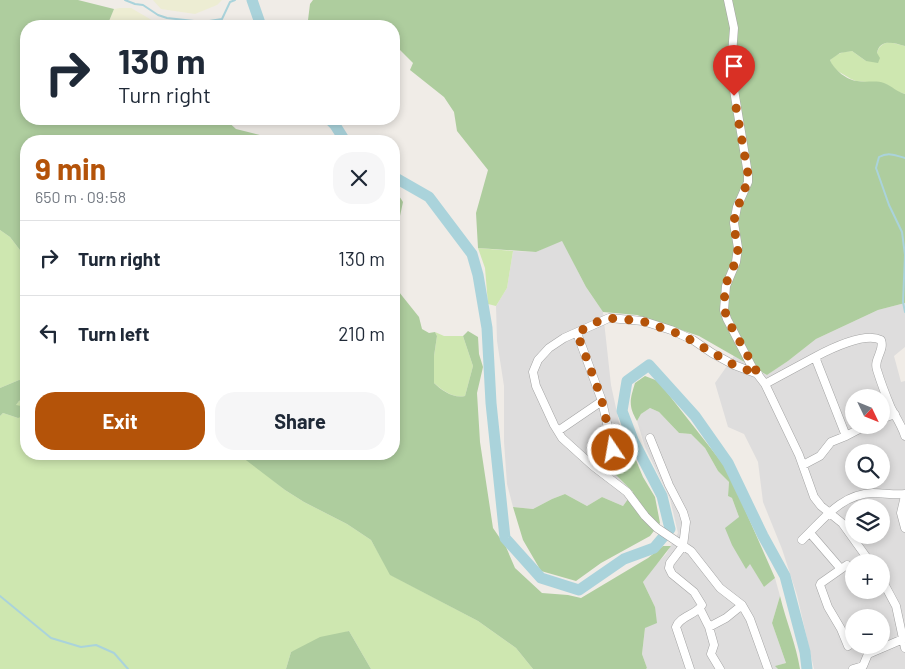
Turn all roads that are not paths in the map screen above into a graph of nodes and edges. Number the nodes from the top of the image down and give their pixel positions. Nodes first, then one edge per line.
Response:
1 (728, 0) edge
2 (577, 333) junction
3 (815, 356) junction
4 (758, 374) junction
5 (765, 384) junction
6 (602, 401) junction
7 (895, 414) junction
8 (890, 416) edge
9 (558, 431) junction
10 (850, 434) edge
11 (846, 436) junction
12 (905, 436) edge
13 (650, 438) dead end
14 (803, 465) junction
15 (593, 466) junction
16 (905, 495) edge
17 (829, 513) junction
18 (905, 528) edge
19 (810, 533) junction
20 (802, 540) dead end
21 (683, 546) junction
22 (864, 554) edge
23 (890, 595) edge
24 (742, 605) junction
25 (700, 609) junction
26 (902, 619) edge
27 (709, 627) junction
28 (845, 639) edge
29 (904, 645) edge
30 (690, 669) edge
31 (720, 669) edge
32 (768, 669) edge
33 (853, 669) edge

1 - 4 street
2 - 4 street
2 - 6 street
2 - 9 street
3 - 5 street
3 - 7 street
3 - 11 street
4 - 5 street
5 - 14 street
6 - 9 street
6 - 15 street
7 - 8 street
7 - 12 street
9 - 15 street
10 - 11 street
11 - 14 street
13 - 21 street
14 - 17 street
15 - 21 street
16 - 17 street
16 - 18 street
17 - 19 street
17 - 22 street
19 - 20 street
19 - 28 street
21 - 24 street
21 - 25 street
23 - 26 street
24 - 27 street
24 - 32 street
25 - 27 street
25 - 30 street
26 - 29 street
27 - 31 street
29 - 33 street

